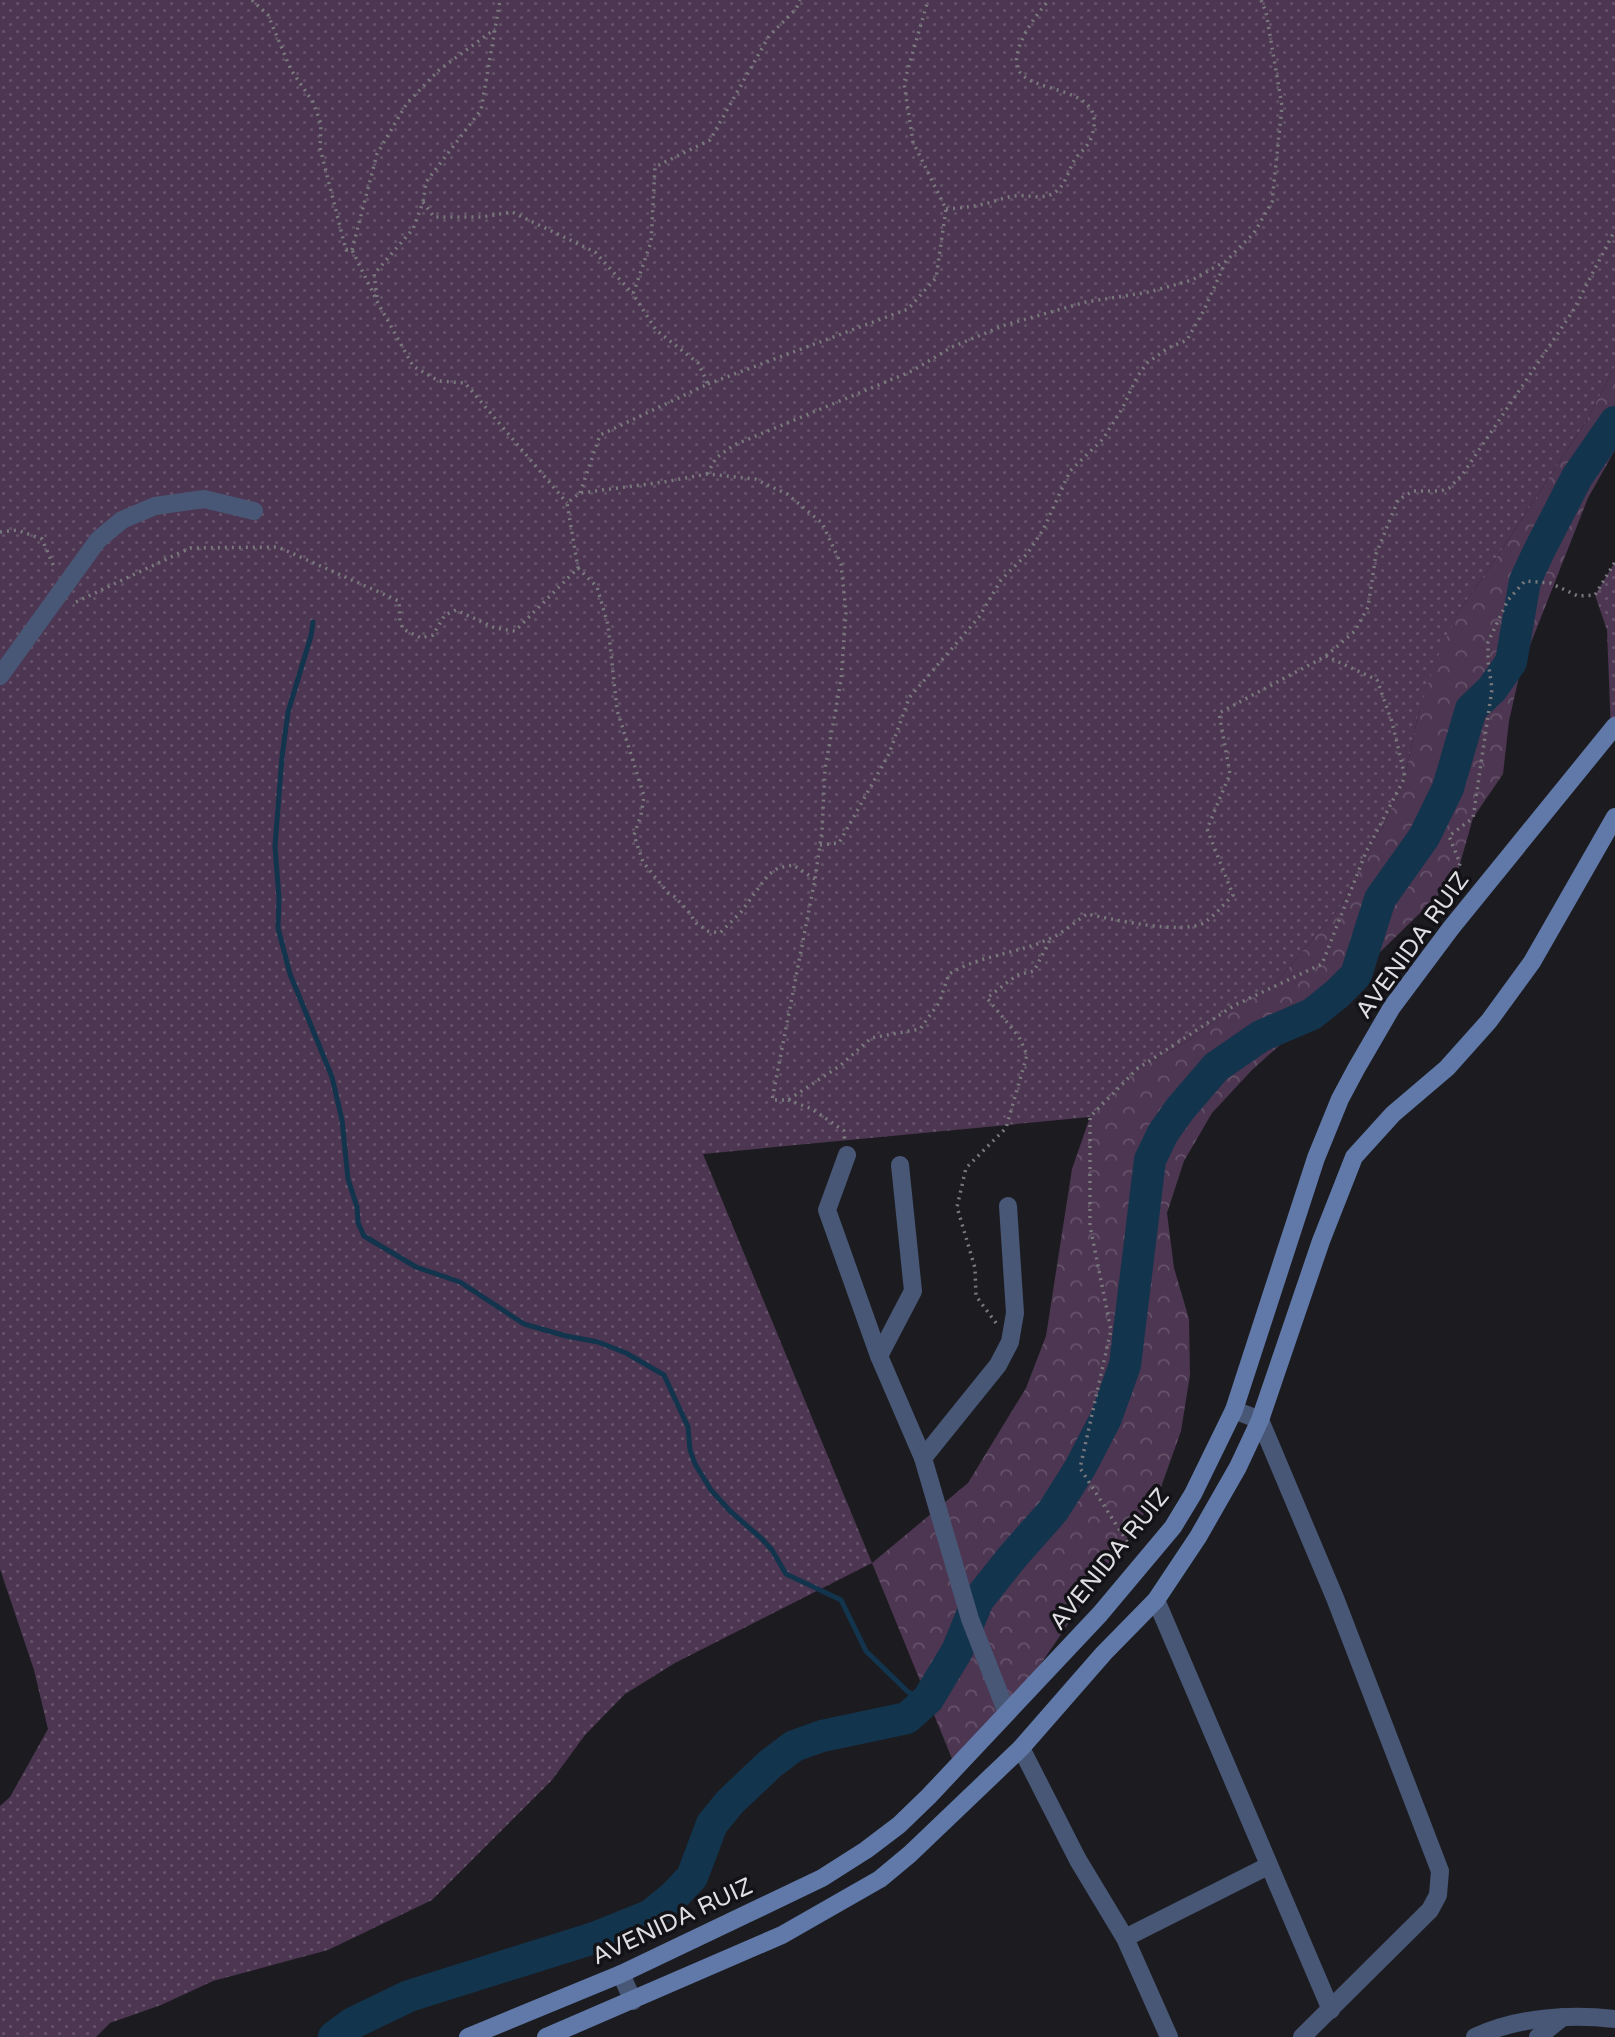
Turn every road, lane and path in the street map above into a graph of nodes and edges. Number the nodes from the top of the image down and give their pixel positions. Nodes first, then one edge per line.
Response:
1 (252, 0) edge
2 (500, 0) edge
3 (800, 0) edge
4 (928, 0) edge
5 (1049, 0) edge
6 (1261, 0) edge
7 (497, 28) junction
8 (423, 202) junction
9 (946, 209) junction
10 (1615, 230) edge
11 (352, 250) junction
12 (1226, 261) junction
13 (633, 294) junction
14 (378, 303) junction
15 (708, 384) junction
16 (707, 474) junction
17 (580, 493) junction
18 (567, 502) junction
19 (254, 511) dead end
20 (0, 531) edge
21 (1615, 562) edge
22 (578, 568) junction
23 (58, 594) junction
24 (1326, 656) junction
25 (0, 677) edge
26 (1615, 726) edge
27 (1615, 817) edge
28 (820, 845) junction
29 (815, 879) junction
30 (1459, 897) dead end
31 (1051, 938) junction
32 (788, 1100) junction
33 (847, 1155) joint
34 (900, 1166) dead end
35 (1008, 1206) dead end
36 (1010, 1342) junction
37 (880, 1356) junction
38 (1234, 1410) junction
39 (1260, 1420) junction
40 (922, 1458) junction
41 (1136, 1554) dead end
42 (1156, 1600) junction
43 (1007, 1713) junction
44 (1021, 1748) junction
45 (1268, 1866) junction
46 (1125, 1938) junction
47 (621, 1974) junction
48 (633, 2001) junction
49 (1331, 2010) junction
50 (1563, 2017) junction
51 (1615, 2019) edge
52 (468, 2037) edge
53 (546, 2037) edge
54 (1169, 2037) edge
55 (1302, 2037) edge
56 (1475, 2037) edge
57 (1538, 2037) edge

1 - 11 path
2 - 7 path
3 - 13 path
4 - 9 path
5 - 9 path
6 - 12 path
7 - 8 path
7 - 11 path
8 - 13 path
8 - 14 path
9 - 15 path
10 - 24 path
11 - 14 path
12 - 16 path
12 - 28 path
13 - 15 path
14 - 18 path
15 - 17 path
16 - 17 path
16 - 28 path
17 - 18 path
18 - 22 path
19 - 23 street
20 - 23 path
21 - 30 path
22 - 23 path
22 - 29 path
23 - 25 street
24 - 31 path
24 - 41 path
26 - 38 street, AVENIDA RUIZ
27 - 39 street
28 - 29 path
29 - 32 path
31 - 32 path
31 - 36 path
32 - 33 path
33 - 37 street
34 - 37 street
35 - 36 street
36 - 40 street
37 - 40 street
38 - 39 street
38 - 43 street, AVENIDA RUIZ
39 - 42 street
39 - 49 street
40 - 43 street
42 - 44 street
42 - 45 street
43 - 47 street, AVENIDA RUIZ
44 - 46 street
44 - 48 street
45 - 46 street
45 - 49 street
46 - 54 street
47 - 48 street
47 - 52 street, AVENIDA RUIZ
48 - 53 street
49 - 55 street
50 - 51 street
50 - 56 street
50 - 57 street

